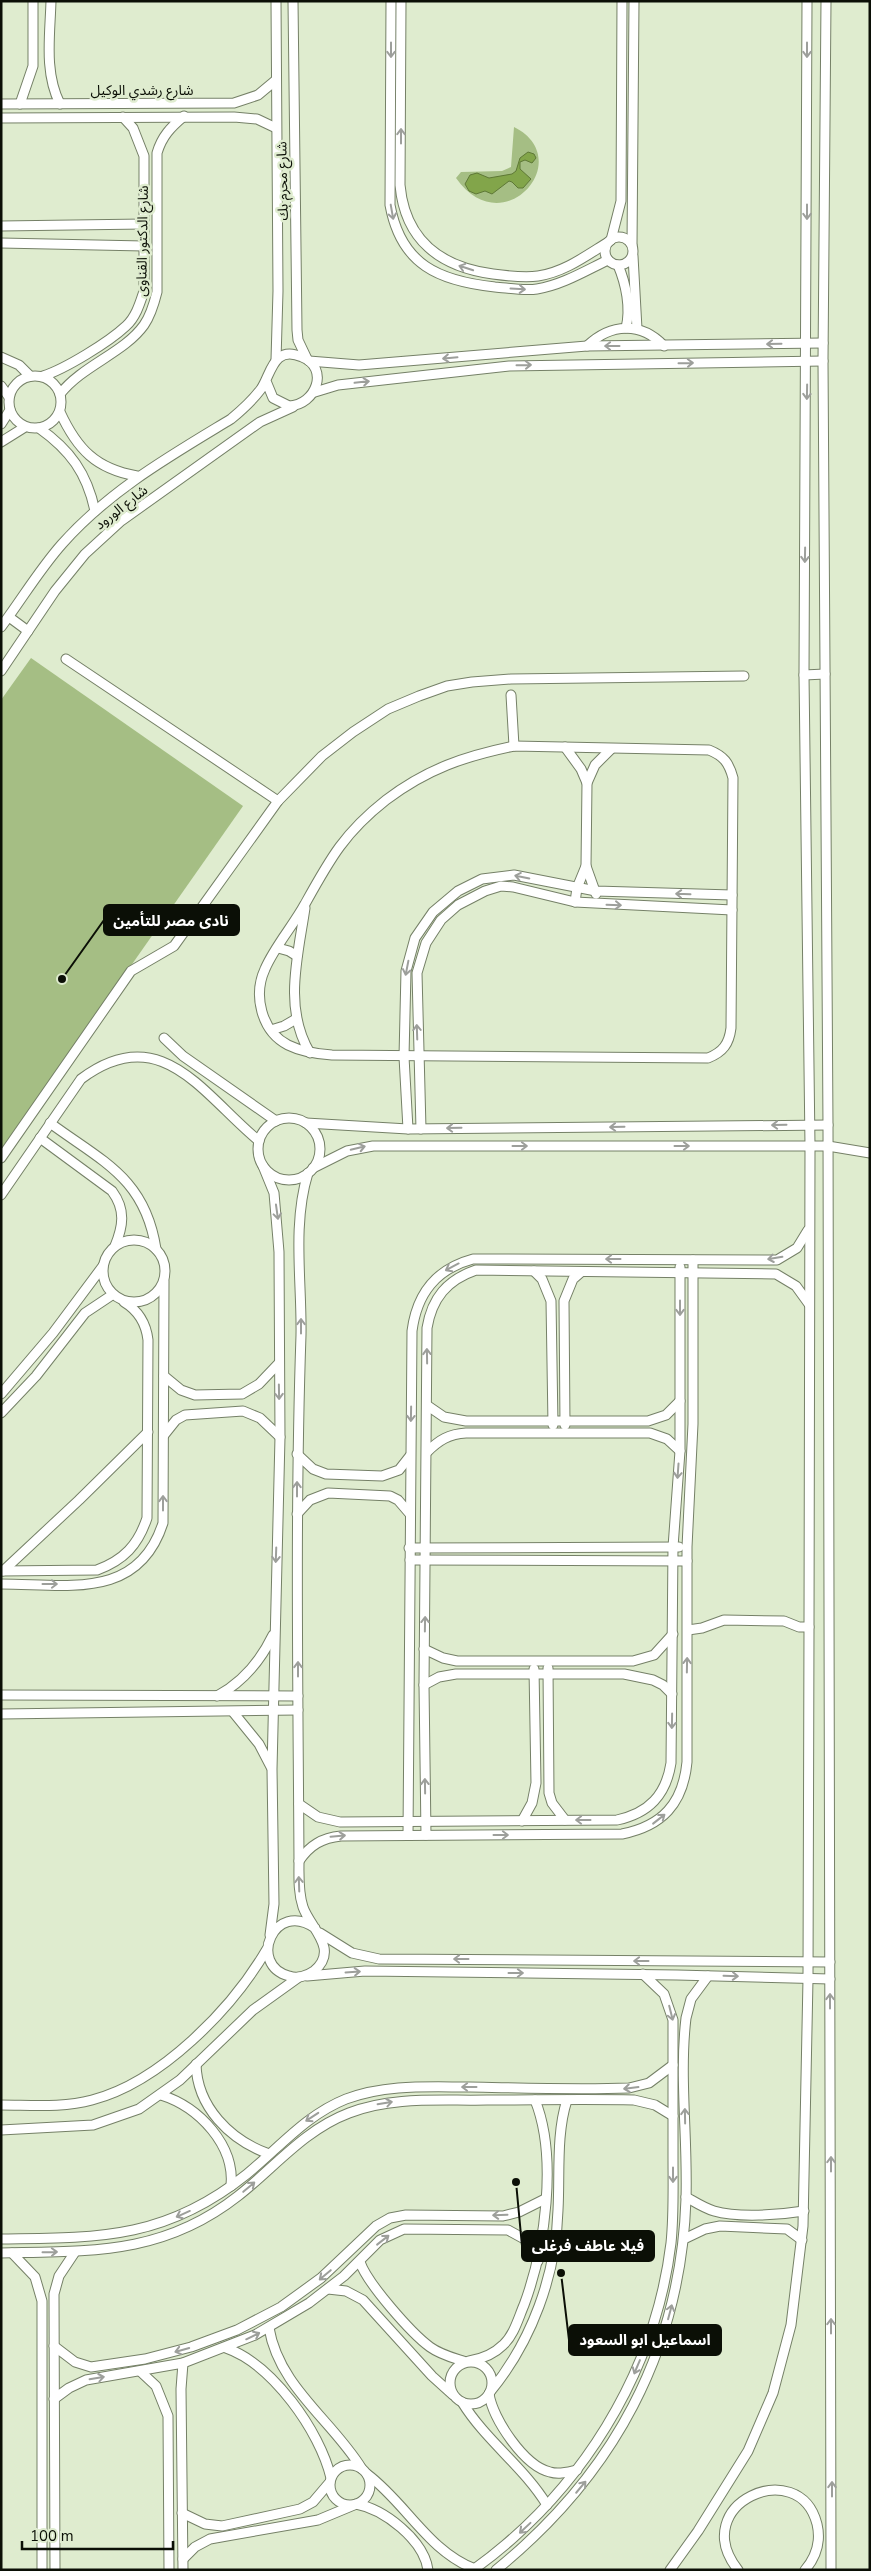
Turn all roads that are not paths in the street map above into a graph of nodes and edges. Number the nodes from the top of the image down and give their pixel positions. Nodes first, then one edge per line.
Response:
1 (33, 1) edge
2 (51, 1) edge
3 (276, 1) edge
4 (294, 1) edge
5 (391, 1) edge
6 (401, 1) edge
7 (622, 1) edge
8 (634, 1) edge
9 (807, 1) edge
10 (826, 1) edge
11 (276, 80) junction
12 (234, 103) junction
13 (1, 104) edge
14 (20, 104) junction
15 (60, 104) junction
16 (184, 116) junction
17 (234, 116) junction
18 (123, 117) junction
19 (1, 118) edge
20 (276, 128) junction
21 (144, 224) junction
22 (1, 226) edge
23 (419, 238) junction
24 (610, 241) junction
25 (1, 243) edge
26 (144, 246) junction
27 (632, 249) junction
28 (406, 250) junction
29 (430, 250) junction
30 (608, 260) junction
31 (145, 261) junction
32 (158, 261) junction
33 (420, 262) junction
34 (618, 265) junction
35 (626, 328) junction
36 (637, 329) junction
37 (807, 343) junction
38 (823, 343) junction
39 (588, 346) junction
40 (664, 346) junction
41 (1, 357) edge
42 (276, 360) junction
43 (308, 360) junction
44 (807, 360) junction
45 (823, 361) junction
46 (30, 376) junction
47 (43, 376) junction
48 (266, 382) junction
49 (1, 386) edge
50 (314, 392) junction
51 (60, 394) junction
52 (9, 397) junction
53 (296, 406) junction
54 (10, 410) junction
55 (60, 412) junction
56 (1, 424) edge
57 (25, 427) junction
58 (39, 428) junction
59 (1, 442) edge
60 (137, 476) junction
61 (95, 511) junction
62 (9, 617) junction
63 (1, 627) edge
64 (28, 631) junction
65 (66, 660) dead end
66 (1, 671) edge
67 (804, 674) junction
68 (825, 674) junction
69 (744, 676) dead end
70 (511, 695) dead end
71 (514, 746) junction
72 (565, 747) junction
73 (611, 749) junction
74 (587, 783) junction
75 (278, 801) junction
76 (586, 866) junction
77 (577, 888) junction
78 (596, 891) junction
79 (732, 895) junction
80 (575, 902) junction
81 (596, 904) junction
82 (305, 905) junction
83 (732, 910) junction
84 (278, 948) junction
85 (297, 956) junction
86 (296, 1019) junction
87 (270, 1030) junction
88 (164, 1038) dead end
89 (310, 1053) junction
90 (418, 1056) junction
91 (404, 1057) junction
92 (276, 1121) junction
93 (50, 1123) junction
94 (306, 1123) junction
95 (809, 1125) junction
96 (828, 1125) junction
97 (408, 1129) junction
98 (421, 1129) junction
99 (40, 1138) junction
100 (259, 1141) junction
101 (810, 1146) junction
102 (828, 1146) junction
103 (870, 1153) edge
104 (1, 1158) edge
105 (263, 1166) junction
106 (311, 1171) junction
107 (1, 1195) edge
108 (810, 1228) junction
109 (115, 1246) junction
110 (156, 1249) junction
111 (680, 1260) junction
112 (693, 1260) junction
113 (103, 1266) junction
114 (534, 1271) junction
115 (581, 1272) junction
116 (680, 1272) junction
117 (693, 1272) junction
118 (164, 1281) junction
119 (112, 1295) junction
120 (124, 1302) junction
121 (809, 1304) junction
122 (279, 1362) junction
123 (164, 1376) junction
124 (1, 1394) edge
125 (680, 1401) junction
126 (428, 1406) junction
127 (1, 1414) edge
128 (553, 1421) junction
129 (565, 1421) junction
130 (148, 1432) junction
131 (554, 1433) junction
132 (565, 1433) junction
133 (164, 1435) junction
134 (280, 1437) junction
135 (680, 1451) junction
136 (427, 1452) junction
137 (297, 1454) junction
138 (410, 1456) junction
139 (297, 1514) junction
140 (410, 1514) junction
141 (673, 1547) junction
142 (687, 1547) junction
143 (410, 1548) junction
144 (426, 1548) junction
145 (410, 1560) junction
146 (426, 1560) junction
147 (673, 1560) junction
148 (687, 1561) junction
149 (2, 1571) edge
150 (1, 1584) edge
151 (809, 1627) junction
152 (688, 1630) junction
153 (274, 1633) junction
154 (673, 1634) junction
155 (424, 1648) junction
156 (534, 1661) junction
157 (548, 1661) junction
158 (534, 1674) junction
159 (548, 1674) junction
160 (424, 1685) junction
161 (1, 1695) edge
162 (273, 1696) junction
163 (298, 1696) junction
164 (214, 1697) junction
165 (672, 1698) junction
166 (687, 1703) junction
167 (298, 1710) junction
168 (273, 1711) junction
169 (233, 1712) junction
170 (1, 1714) edge
171 (272, 1769) junction
172 (299, 1804) junction
173 (638, 1814) junction
174 (565, 1820) junction
175 (522, 1821) junction
176 (408, 1822) junction
177 (426, 1822) junction
178 (645, 1828) junction
179 (408, 1835) junction
180 (426, 1835) junction
181 (299, 1861) junction
182 (318, 1931) junction
183 (270, 1938) junction
184 (267, 1949) junction
185 (808, 1962) junction
186 (830, 1962) junction
187 (643, 1974) junction
188 (302, 1976) junction
189 (708, 1976) junction
190 (808, 1979) junction
191 (830, 1979) junction
192 (196, 2064) junction
193 (673, 2065) junction
194 (161, 2095) junction
195 (535, 2100) junction
196 (568, 2100) junction
197 (1, 2105) edge
198 (673, 2116) junction
199 (1, 2130) edge
200 (269, 2154) junction
201 (230, 2186) junction
202 (686, 2197) junction
203 (545, 2199) junction
204 (804, 2211) junction
205 (1, 2239) edge
206 (684, 2239) junction
207 (802, 2240) junction
208 (12, 2252) junction
209 (75, 2252) junction
210 (1, 2253) edge
211 (538, 2261) junction
212 (360, 2262) junction
213 (328, 2289) junction
214 (269, 2328) junction
215 (54, 2346) junction
216 (226, 2348) junction
217 (184, 2362) junction
218 (467, 2362) junction
219 (141, 2372) junction
220 (490, 2393) junction
221 (453, 2395) junction
222 (54, 2399) junction
223 (462, 2402) junction
224 (577, 2470) junction
225 (364, 2471) junction
226 (331, 2480) junction
227 (717, 2501) junction
228 (354, 2505) junction
229 (547, 2505) junction
230 (732, 2511) junction
231 (182, 2513) junction
232 (832, 2537) junction
233 (819, 2539) junction
234 (183, 2560) junction
235 (474, 2569) edge
236 (42, 2570) edge
237 (55, 2570) edge
238 (169, 2570) edge
239 (183, 2570) edge
240 (428, 2570) edge
241 (496, 2570) edge
242 (670, 2570) edge
243 (738, 2570) edge
244 (805, 2570) edge
245 (831, 2570) edge

1 - 14 street
2 - 15 street
3 - 11 street, شارع محرم بك
4 - 43 street, شارع محرم بك
5 -> 28 street
23 -> 6 street
7 - 24 street
8 - 27 street
9 -> 37 street
10 - 38 street
11 - 12 street, شارع رشدي الوكيل
11 - 20 street, شارع محرم بك
12 - 15 street, شارع رشدي الوكيل
12 - 17 street
13 - 14 street, شارع رشدي الوكيل
14 - 15 street, شارع رشدي الوكيل
16 - 17 street, شارع رشدي الوكيل
16 - 18 street, شارع رشدي الوكيل
16 - 32 street, شارع الدكتور القناوى
17 - 20 street, شارع رشدي الوكيل
18 - 19 street, شارع رشدي الوكيل
18 - 21 street, شارع الدكتور القناوى
20 - 42 street, شارع محرم بك
21 - 22 street
21 - 26 street, شارع الدكتور القناوى
23 - 28 street
23 - 29 street
24 - 27 street
24 -> 29 street
24 - 30 street
25 - 26 street
26 - 31 street, شارع الدكتور القناوى
27 - 34 street
27 - 36 street
28 - 33 street
29 - 33 street
33 -> 30 street
30 - 34 street
31 - 32 street
31 - 47 street, شارع الدكتور القناوى
32 - 51 street, شارع الدكتور القناوى
34 - 35 street
35 - 36 street
35 - 39 street
36 - 40 street
37 - 38 street
37 -> 40 street
37 - 44 street
38 - 45 street
40 -> 39 street
39 -> 43 street
41 - 46 street
42 - 43 street
42 - 48 street
43 - 50 street
44 - 45 street
50 -> 44 street
44 -> 67 street
45 - 68 street
46 - 47 street
46 - 52 street
47 - 51 street
48 - 53 street
48 - 60 street, شارع الورود
49 - 52 street
50 - 53 street
51 - 55 street
52 - 54 street
53 - 64 street, شارع الورود
54 - 56 street
54 - 57 street
55 - 58 street
55 - 60 street
57 - 58 street
57 - 59 street
58 - 61 street
60 - 61 street, شارع الورود
61 - 62 street, شارع الورود
62 - 63 street, شارع الورود
62 - 64 street
64 - 66 street, شارع الورود
65 - 75 street
67 - 68 street
67 - 95 street
68 - 96 street
69 - 75 street
70 - 71 street
71 - 72 street
71 - 82 street
72 - 73 street
72 - 74 street
73 - 74 street
73 - 79 street
74 - 76 street
75 - 104 street
76 - 77 street
76 - 78 street
77 - 78 street
77 - 80 street
77 -> 91 street
79 -> 78 street
78 - 81 street
79 - 83 street
80 - 81 street
90 -> 80 street
81 -> 83 street
82 - 84 street
82 - 85 street
83 - 90 street
84 - 85 street
84 - 87 street
85 - 86 street
86 - 87 street
86 - 89 street
87 - 89 street
88 - 92 street
89 - 91 street
90 - 91 street
90 - 98 street
91 - 97 street
92 - 94 street
92 - 100 street
93 - 99 street
93 - 100 street
93 - 110 street
94 - 97 street
94 - 106 street
95 - 96 street
95 -> 98 street
95 - 101 street
96 - 102 street
97 - 98 street
99 - 107 street
99 - 109 street
100 - 105 street
101 - 102 street
106 -> 101 street
101 - 108 street
102 - 103 street
102 - 186 street
105 - 106 street
105 -> 122 street
137 -> 106 street
108 -> 112 street
108 - 121 street
109 - 110 street
109 - 113 street
110 - 118 street
111 - 112 street
111 - 116 street
111 -> 138 street
112 - 117 street
113 - 119 street
113 - 124 street
114 - 115 street
126 -> 114 street
114 - 128 street
115 - 116 street
115 - 129 street
116 - 117 street
116 -> 125 street
117 - 121 street
117 - 142 street
118 - 120 street
118 - 123 street
119 - 120 street
119 - 127 street
120 - 130 street
121 - 151 street
122 - 123 street
122 -> 134 street
123 - 133 street
125 - 129 street
125 - 135 street
126 - 128 street
126 - 136 street
128 - 129 street
128 - 131 street
129 - 132 street
130 - 149 street
130 - 149 street
131 - 132 street
131 - 136 street
132 - 135 street
133 - 134 street
150 -> 133 street
134 -> 153 street
135 -> 141 street
136 - 144 street
137 - 138 street
139 -> 137 street
138 - 140 street
139 - 140 street
163 -> 139 street
140 - 143 street
141 - 142 street
141 - 144 street
141 - 147 street
142 - 148 street
143 - 144 street
143 - 145 street
144 - 146 street
145 - 146 street
145 - 176 street
146 - 147 street
155 -> 146 street
147 - 148 street
147 - 154 street
148 - 152 street
151 - 152 street
151 - 185 street
166 -> 152 street
153 - 162 street
153 - 164 street
154 - 157 street
154 - 165 street
155 - 156 street
155 - 160 street
156 - 157 street
156 - 158 street
157 - 159 street
158 - 159 street
158 - 160 street
158 - 175 street
159 - 165 street
159 - 174 street
177 -> 160 street
161 - 164 street
162 - 163 street
162 - 164 street
162 - 168 street
163 - 167 street
165 - 166 street
165 -> 173 street
178 -> 166 street
167 - 168 street
167 - 172 street
168 - 169 street
168 - 171 street
169 - 170 street
169 - 171 street
171 - 183 street
172 - 176 street
172 - 181 street
173 -> 174 street
173 - 178 street
174 - 175 street
175 - 177 street
176 - 177 street
176 - 179 street
177 - 180 street
180 -> 178 street
179 - 180 street
181 -> 179 street
182 -> 181 street
182 - 183 street
185 -> 182 street
182 - 188 street
183 - 184 street
184 - 188 street
184 - 197 street
185 - 186 street
185 - 190 street
186 - 191 street
188 -> 187 street
187 - 189 street
187 -> 193 street
188 - 192 street
189 -> 190 street
202 -> 189 street
190 - 191 street
190 - 204 street
232 -> 191 street
192 - 194 street
192 - 200 street
193 - 198 street
193 -> 200 street
194 - 199 street
194 - 201 street
195 - 196 street
195 - 203 street
209 -> 195 street
196 - 198 street
196 - 220 street
198 -> 224 street
200 - 201 street
201 -> 205 street
202 - 204 street
202 - 206 street
203 - 211 street
203 -> 215 street
204 - 207 street
206 - 207 street
241 -> 206 street
207 - 227 street
208 -> 209 street
208 - 210 street
208 - 236 street
209 - 215 street
212 -> 211 street
211 - 218 street
212 - 213 street
212 - 218 street
213 - 214 street
213 - 221 street
216 -> 214 street
214 - 225 street
215 - 222 street
216 - 217 street
216 - 226 street
217 - 219 street
217 - 231 street
218 - 220 street
218 - 221 street
222 -> 219 street
219 - 238 street
220 - 223 street
220 - 224 street
221 - 223 street
222 - 237 street
223 - 229 street
224 - 229 street
225 - 226 street
225 - 228 street
225 - 235 street
226 - 228 street
226 - 231 street
227 - 230 street
227 - 242 street
228 - 234 street
228 - 240 street
229 -> 235 street
230 - 233 street
230 - 243 street
231 - 234 street
232 - 233 street
232 - 245 street
233 - 244 street
234 - 239 street

